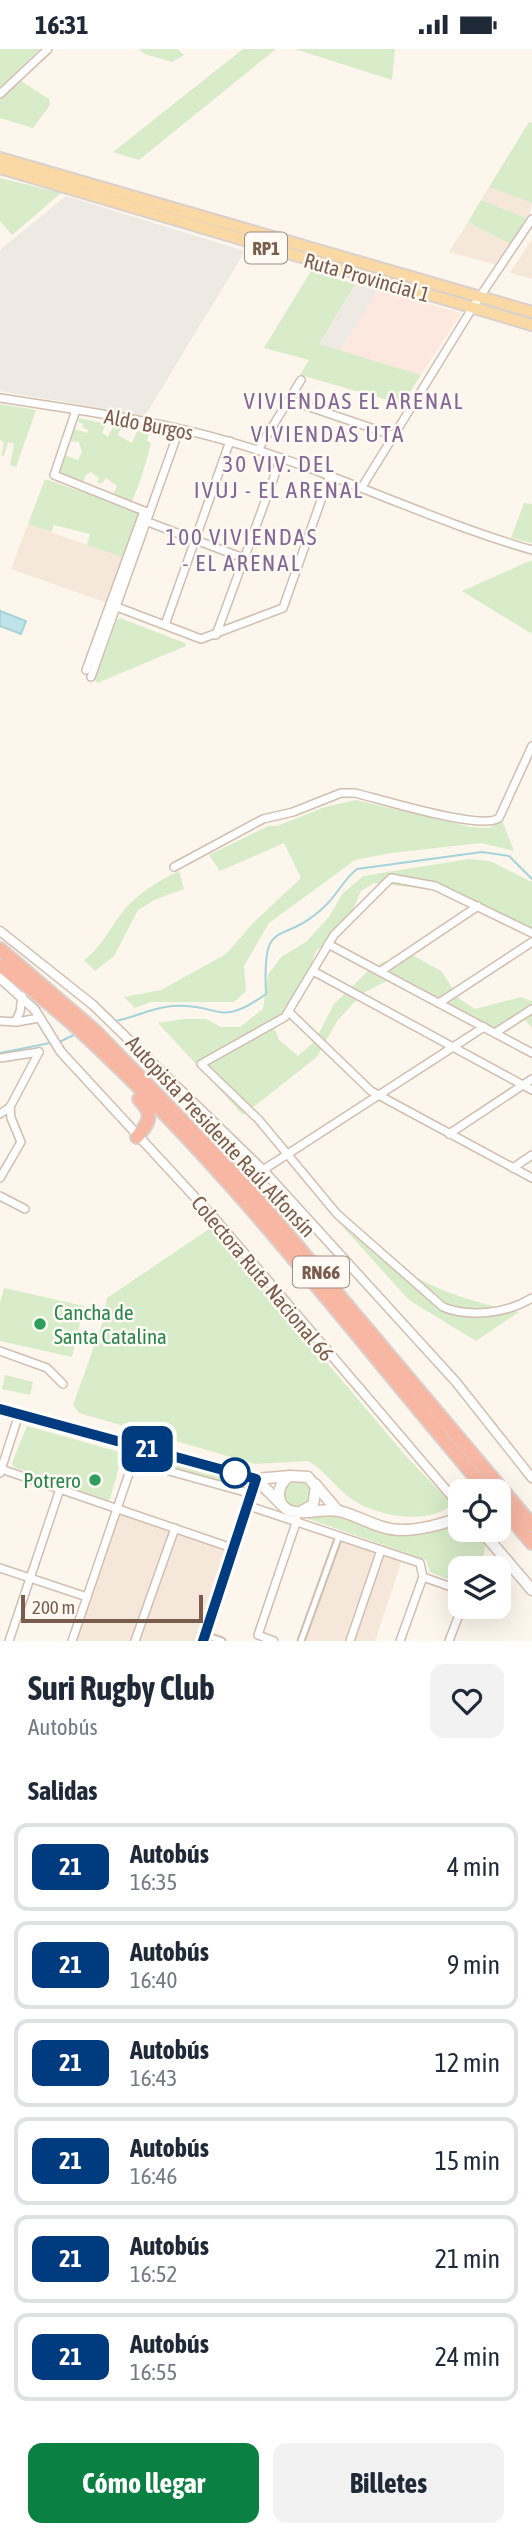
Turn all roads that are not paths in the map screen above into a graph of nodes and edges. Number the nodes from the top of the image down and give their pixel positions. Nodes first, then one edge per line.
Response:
1 (48, 49) edge
2 (0, 94) edge
3 (0, 158) edge
4 (0, 168) edge
5 (532, 219) edge
6 (477, 302) junction
7 (532, 312) edge
8 (532, 325) edge
9 (301, 380) dead end
10 (0, 398) edge
11 (289, 400) junction
12 (76, 409) junction
13 (179, 430) junction
14 (392, 435) junction
15 (230, 441) junction
16 (258, 450) junction
17 (281, 458) junction
18 (330, 475) junction
19 (362, 487) junction
20 (147, 516) junction
21 (196, 539) junction
22 (532, 550) edge
23 (246, 559) junction
24 (117, 607) junction
25 (165, 625) junction
26 (216, 635) junction
27 (532, 746) edge
28 (174, 867) dead end
29 (478, 906) junction
30 (0, 931) edge
31 (532, 933) edge
32 (532, 942) edge
33 (328, 944) junction
34 (0, 949) edge
35 (0, 965) edge
36 (313, 971) junction
37 (381, 971) junction
38 (0, 978) edge
39 (21, 1003) junction
40 (439, 1003) junction
41 (532, 1009) edge
42 (289, 1012) junction
43 (31, 1018) junction
44 (0, 1021) edge
45 (15, 1022) junction
46 (76, 1023) junction
47 (484, 1027) junction
48 (495, 1033) junction
49 (88, 1036) junction
50 (452, 1047) junction
51 (532, 1053) edge
52 (0, 1058) edge
53 (532, 1079) edge
54 (523, 1085) junction
55 (532, 1090) edge
56 (378, 1095) junction
57 (10, 1107) junction
58 (0, 1114) edge
59 (449, 1133) junction
60 (137, 1137) junction
61 (288, 1153) junction
62 (532, 1155) edge
63 (513, 1168) junction
64 (263, 1170) junction
65 (0, 1178) edge
66 (532, 1178) edge
67 (0, 1196) edge
68 (25, 1209) dead end
69 (532, 1298) edge
70 (0, 1351) edge
71 (63, 1384) dead end
72 (0, 1409) edge
73 (19, 1414) junction
74 (138, 1447) junction
75 (133, 1461) junction
76 (1, 1471) edge
77 (290, 1476) junction
78 (532, 1478) edge
79 (256, 1479) junction
80 (477, 1479) edge
81 (313, 1482) junction
82 (60, 1489) junction
83 (448, 1492) edge
84 (252, 1494) junction
85 (282, 1504) junction
86 (249, 1506) junction
87 (118, 1509) junction
88 (337, 1510) junction
89 (299, 1515) junction
90 (511, 1518) edge
91 (448, 1521) edge
92 (532, 1525) edge
93 (175, 1528) junction
94 (339, 1536) junction
95 (491, 1542) edge
96 (532, 1543) edge
97 (234, 1549) junction
98 (381, 1550) junction
99 (0, 1567) edge
100 (423, 1577) junction
101 (31, 1578) junction
102 (448, 1586) edge
103 (532, 1590) edge
104 (87, 1597) junction
105 (457, 1619) edge
106 (204, 1638) edge
107 (256, 1638) edge
108 (9, 1641) edge
109 (72, 1641) edge
110 (135, 1641) edge
111 (222, 1641) edge
112 (274, 1641) edge
113 (301, 1641) edge
114 (350, 1641) edge
115 (400, 1641) edge
116 (449, 1641) edge

1 - 2 street
3 - 6 main road, Ruta Provincial 1 / RP1
4 - 6 main road, Ruta Provincial 1 / RP1
5 - 6 street
6 - 7 main road, Ruta Provincial 1 / RP1
6 - 8 main road, Ruta Provincial 1 / RP1
6 - 14 street
9 - 11 street
10 - 12 street, Aldo Burgos
11 - 14 street
11 - 16 street
12 - 13 street, Aldo Burgos
12 - 20 street
13 - 15 street, Aldo Burgos
13 - 20 street
14 - 19 street
15 - 16 street, Aldo Burgos
15 - 21 street
16 - 17 street, Aldo Burgos
17 - 18 street, Aldo Burgos
17 - 23 street
18 - 19 street, Aldo Burgos
18 - 26 street
19 - 22 street, Aldo Burgos
20 - 21 street
20 - 24 street
20 - 24 street
21 - 23 street
21 - 25 street
23 - 26 street
24 - 25 street
25 - 26 street
27 - 28 street
29 - 31 street
29 - 33 street
29 - 37 street
30 - 64 street
32 - 40 street
33 - 36 street
33 - 37 street
34 - 46 highway, Autopista Presidente Raúl Alfonsín / RN66
35 - 46 highway, Autopista Presidente Raúl Alfonsín / RN66
36 - 42 street
36 - 50 street
37 - 40 street
38 - 39 street, Colectora Ruta Nacional 66
39 - 43 street, Colectora Ruta Nacional 66
39 - 45 street
40 - 47 street
41 - 48 street
42 - 56 street
42 - 61 street
43 - 45 street
43 - 60 street, Colectora Ruta Nacional 66
44 - 45 street
46 - 49 highway, Autopista Presidente Raúl Alfonsín / RN66
47 - 48 street
47 - 50 street
48 - 51 street
49 - 60 highway
49 - 80 highway, Autopista Presidente Raúl Alfonsín / RN66
49 - 92 highway, Autopista Presidente Raúl Alfonsín / RN66
50 - 54 street
50 - 56 street
52 - 57 street
53 - 54 street
54 - 55 street
54 - 59 street
56 - 59 street
56 - 61 street
57 - 58 street
57 - 65 street
59 - 63 street
60 - 83 street, Colectora Ruta Nacional 66
61 - 64 street
61 - 69 street
62 - 63 street
63 - 66 street
64 - 78 street
67 - 68 street
70 - 71 street
72 - 73 main road
73 - 74 main road
73 - 76 street
74 - 75 street
74 - 79 main road
75 - 84 street
75 - 87 street
76 - 82 street
77 - 79 main road
77 - 81 main road
77 - 85 main road
79 - 84 street
79 - 85 main road
81 - 88 main road
81 - 89 main road
82 - 87 street
82 - 101 street
84 - 86 street
85 - 89 main road
86 - 89 street
86 - 97 street
87 - 93 street
87 - 104 street
88 - 89 main road
88 - 91 main road
89 - 94 street
89 - 107 street
90 - 96 highway
93 - 97 street
93 - 110 street
94 - 98 street
94 - 113 street
95 - 103 main road
97 - 106 street
98 - 100 street
98 - 114 street
99 - 101 street
100 - 102 street
100 - 115 street
101 - 104 street
101 - 108 street
104 - 109 street
105 - 116 street
106 - 111 street
107 - 112 street

